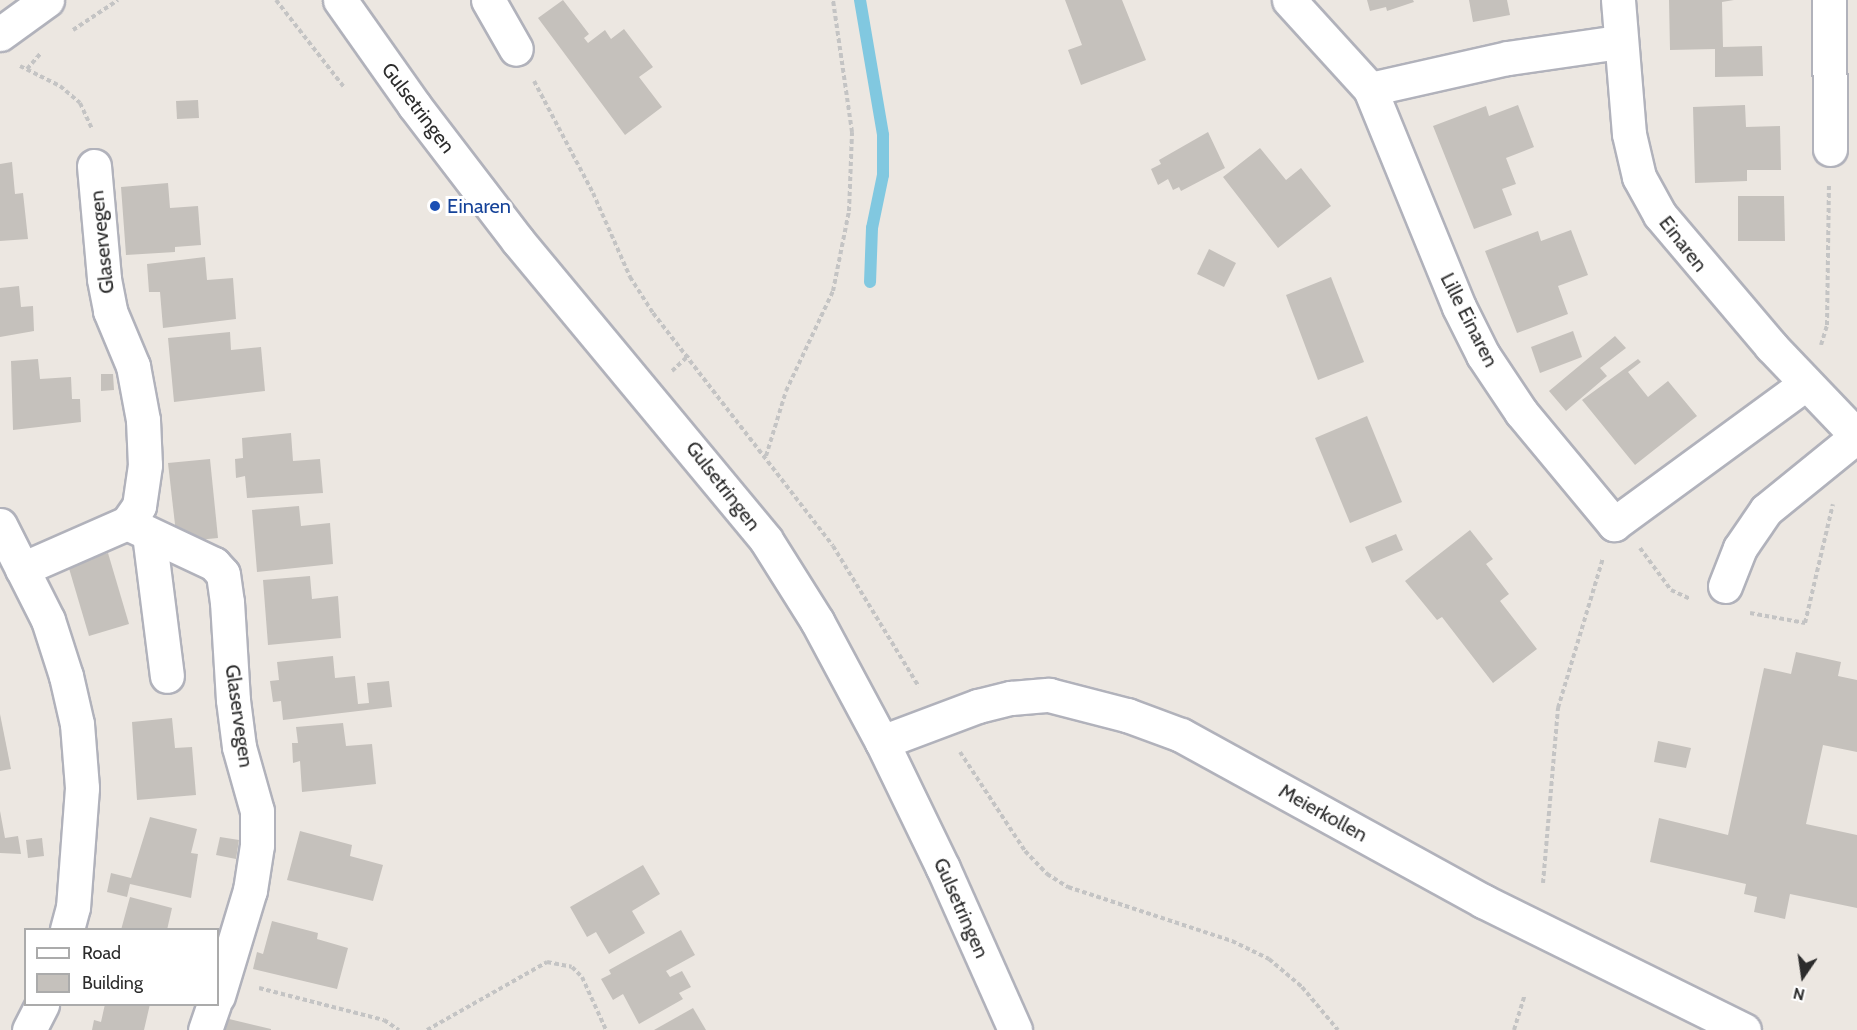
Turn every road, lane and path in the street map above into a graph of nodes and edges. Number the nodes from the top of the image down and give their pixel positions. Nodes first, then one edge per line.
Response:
1 (47, 0) edge
2 (276, 0) edge
3 (339, 0) edge
4 (488, 0) edge
5 (833, 0) edge
6 (1289, 0) edge
7 (1618, 0) edge
8 (1829, 0) edge
9 (1619, 42) junction
10 (4, 48) edge
11 (516, 49) joint
12 (344, 87) dead end
13 (1370, 89) junction
14 (1830, 149) joint
15 (94, 166) joint
16 (689, 355) junction
17 (668, 375) dead end
18 (1801, 380) junction
19 (1857, 436) edge
20 (766, 456) junction
21 (1614, 524) junction
22 (0, 525) edge
23 (138, 528) junction
24 (22, 569) junction
25 (1725, 586) dead end
26 (911, 674) dead end
27 (166, 676) dead end
28 (882, 742) junction
29 (968, 764) dead end
30 (1543, 884) dead end
31 (68, 928) edge
32 (219, 993) edge
33 (1525, 995) dead end
34 (41, 1006) edge
35 (214, 1006) edge
36 (29, 1030) edge
37 (205, 1030) edge
38 (399, 1030) edge
39 (426, 1030) edge
40 (606, 1030) edge
41 (1015, 1030) edge
42 (1338, 1030) edge
43 (1514, 1030) edge
44 (1744, 1030) edge

1 - 10 street
2 - 12 path
3 - 28 street, Gulsetringen
4 - 11 street
5 - 20 path
6 - 13 street, Lille Einaren
7 - 9 street, Einaren
8 - 14 street
9 - 13 street
9 - 18 street, Einaren
10 - 15 path
11 - 16 path
13 - 21 street, Lille Einaren
14 - 18 path
15 - 23 street, Glaservegen
16 - 17 path
16 - 20 path
18 - 19 street, Einaren
18 - 21 street
19 - 25 street
20 - 26 path
21 - 30 path
22 - 24 street
23 - 24 street
23 - 27 street
23 - 32 street, Glaservegen
24 - 31 street
28 - 41 street, Gulsetringen
28 - 44 street, Meierkollen
29 - 42 path
32 - 38 path
33 - 43 path
34 - 36 street
35 - 37 street, Glaservegen
39 - 40 path

